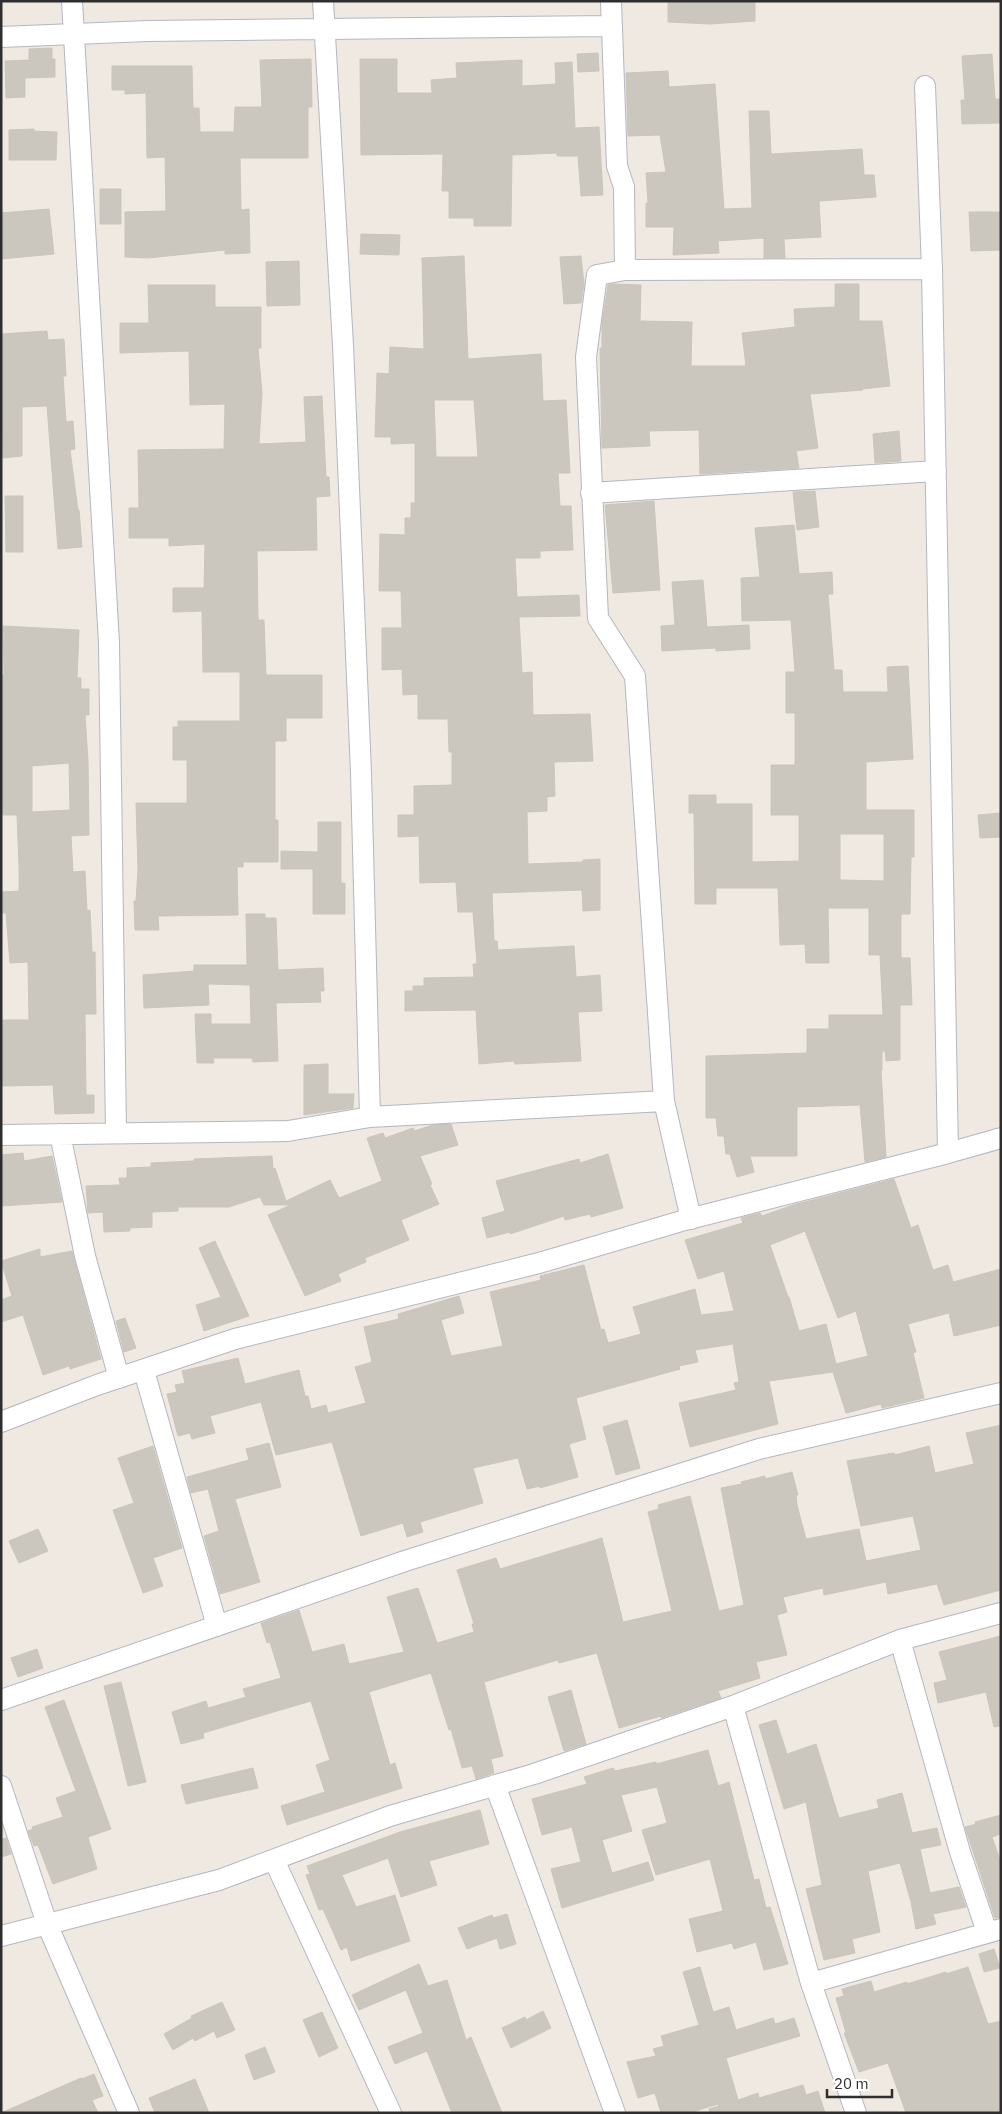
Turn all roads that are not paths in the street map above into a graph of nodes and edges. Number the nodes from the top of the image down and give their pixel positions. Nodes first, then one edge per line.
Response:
1 (72, 1) edge
2 (323, 1) edge
3 (611, 1) edge
4 (612, 26) junction
5 (324, 30) junction
6 (73, 34) junction
7 (1, 37) edge
8 (925, 86) dead end
9 (932, 269) junction
10 (625, 270) junction
11 (936, 471) junction
12 (592, 493) junction
13 (664, 1100) junction
14 (370, 1117) junction
15 (116, 1132) junction
16 (60, 1134) junction
17 (1, 1135) edge
18 (1001, 1138) edge
19 (948, 1153) junction
20 (691, 1219) junction
21 (144, 1370) junction
22 (119, 1378) junction
23 (1001, 1393) edge
24 (1, 1422) edge
25 (1001, 1614) edge
26 (217, 1626) junction
27 (900, 1640) junction
28 (1, 1700) edge
29 (733, 1706) junction
30 (495, 1785) junction
31 (1, 1786) edge
32 (274, 1860) junction
33 (47, 1924) junction
34 (994, 1930) edge
35 (1, 1936) edge
36 (811, 1983) junction
37 (129, 2113) edge
38 (391, 2113) edge
39 (615, 2113) edge
40 (856, 2113) edge

1 - 6 street
2 - 5 street
3 - 4 street
4 - 5 street
4 - 10 street
5 - 6 street
5 - 14 street
6 - 7 street
6 - 15 street
8 - 9 street
9 - 10 street
9 - 11 street
10 - 12 street
11 - 12 street
11 - 19 street
12 - 13 street
13 - 14 street
13 - 20 street
14 - 15 street
15 - 16 street
16 - 17 street
16 - 22 street
18 - 19 street
19 - 20 street
20 - 21 street
21 - 22 street
21 - 26 street
22 - 24 street
23 - 26 street
25 - 27 street
26 - 28 street
27 - 29 street
27 - 34 street
29 - 30 street
29 - 36 street
30 - 32 street
30 - 39 street
31 - 33 street
32 - 33 street
32 - 38 street
33 - 35 street
33 - 37 street
34 - 36 street
36 - 40 street

